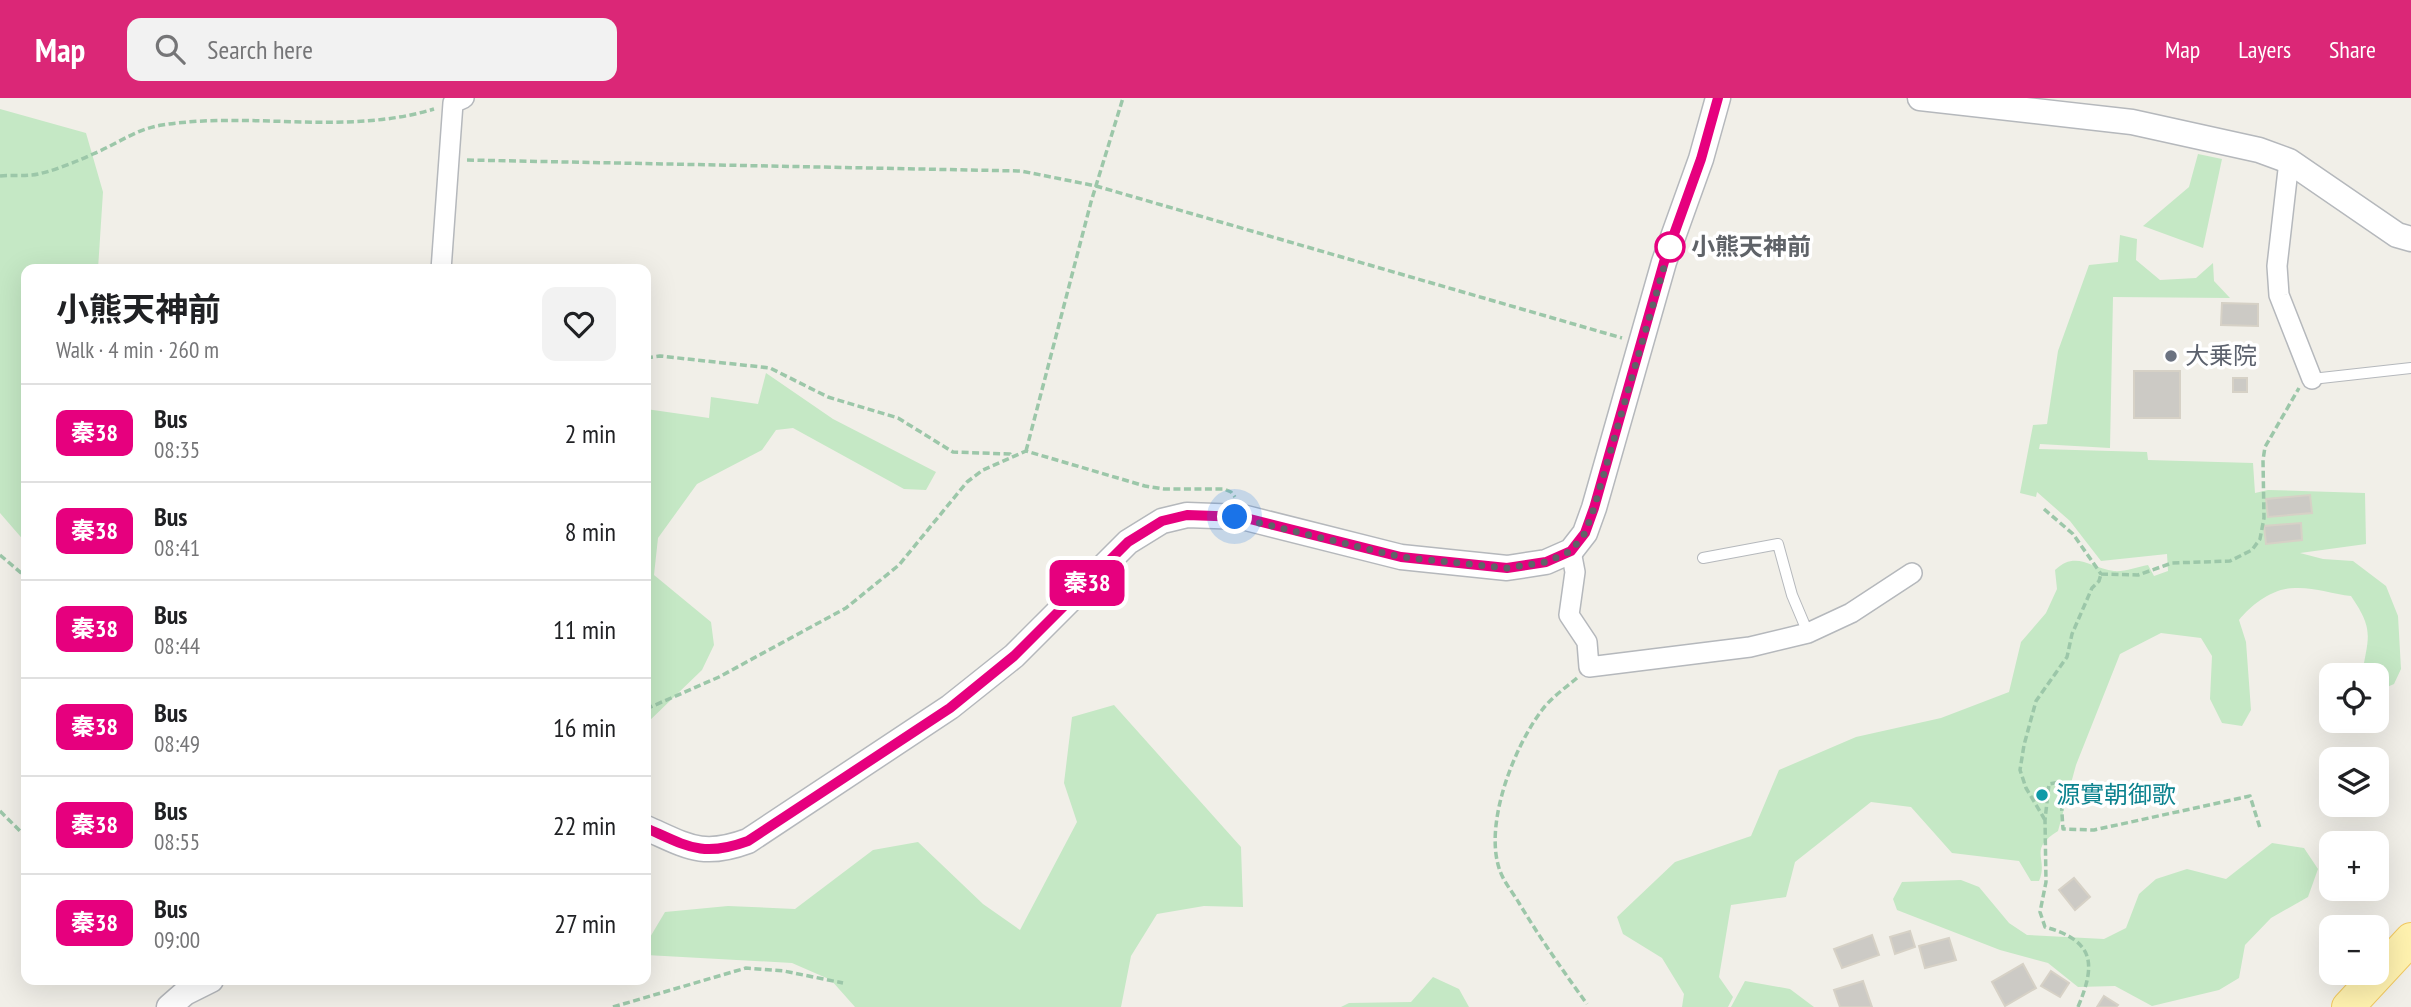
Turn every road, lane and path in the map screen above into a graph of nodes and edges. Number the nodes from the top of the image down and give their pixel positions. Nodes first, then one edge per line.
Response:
1 (1123, 98) edge
2 (1718, 98) edge
3 (1920, 98) edge
4 (459, 101) edge
5 (451, 160) junction
6 (2289, 161) junction
7 (0, 176) edge
8 (1096, 186) junction
9 (2411, 239) edge
10 (442, 264) edge
11 (1642, 344) junction
12 (651, 357) edge
13 (2411, 368) edge
14 (2312, 379) junction
15 (1026, 451) junction
16 (1011, 457) junction
17 (2044, 509) dead end
18 (1235, 517) junction
19 (1571, 551) junction
20 (0, 555) edge
21 (1703, 558) dead end
22 (21, 573) edge
23 (1912, 573) dead end
24 (2101, 574) junction
25 (1808, 633) junction
26 (1589, 667) junction
27 (651, 707) edge
28 (0, 811) edge
29 (2045, 820) junction
30 (2260, 828) dead end
31 (651, 830) edge
32 (21, 832) edge
33 (2411, 939) edge
34 (843, 984) dead end
35 (201, 985) edge
36 (1587, 1004) dead end
37 (169, 1007) edge
38 (613, 1007) edge
39 (2078, 1007) edge
40 (2348, 1007) edge

1 - 8 path
2 - 11 street
3 - 6 street
4 - 5 street
4 - 7 path
5 - 8 path
5 - 10 street
6 - 9 street
6 - 14 street
8 - 11 path
8 - 15 path
11 - 19 street
12 - 16 path
13 - 14 lane
14 - 24 path
15 - 16 path
15 - 18 path
16 - 27 path
17 - 24 path
18 - 19 street
18 - 31 street
19 - 26 street
20 - 22 path
21 - 25 lane
23 - 25 street
24 - 29 path
25 - 26 street
26 - 36 path
28 - 32 path
29 - 30 path
29 - 39 path
33 - 40 main road
34 - 38 path
35 - 37 street

